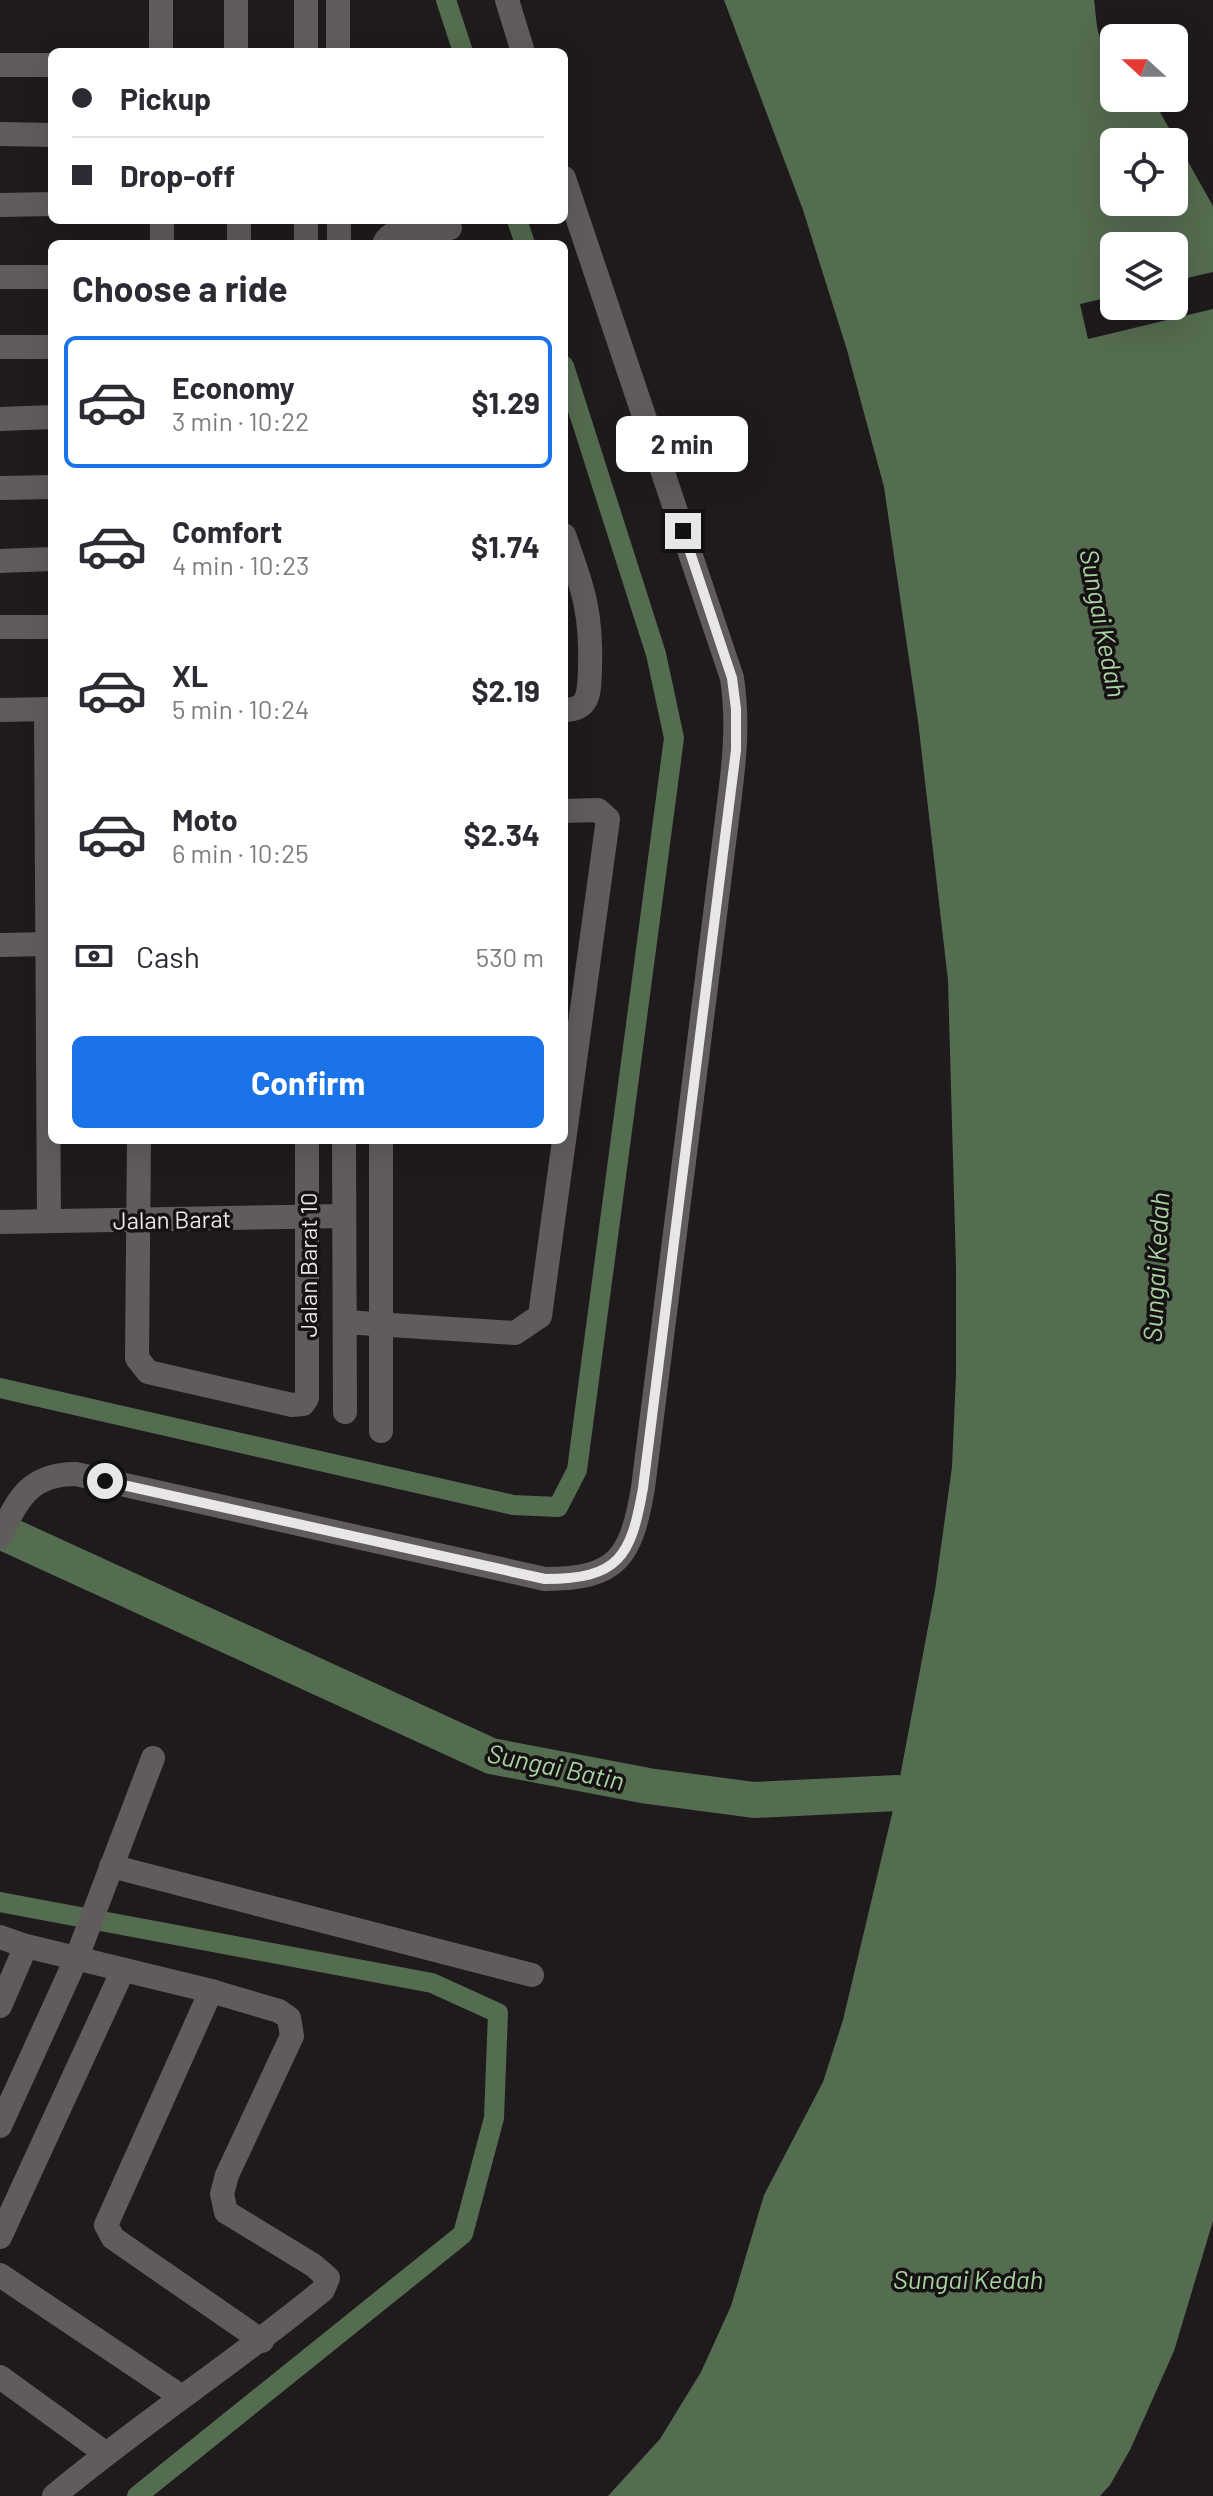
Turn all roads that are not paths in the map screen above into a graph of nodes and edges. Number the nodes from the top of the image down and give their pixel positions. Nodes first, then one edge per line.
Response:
1 (161, 0) edge
2 (236, 0) edge
3 (306, 0) edge
4 (338, 0) edge
5 (507, 0) edge
6 (161, 48) edge
7 (236, 48) edge
8 (306, 48) edge
9 (338, 48) edge
10 (522, 48) edge
11 (0, 65) edge
12 (48, 65) edge
13 (0, 134) edge
14 (48, 135) edge
15 (568, 190) edge
16 (48, 204) edge
17 (0, 205) edge
18 (450, 228) dead end
19 (387, 240) edge
20 (0, 277) edge
21 (48, 277) edge
22 (0, 347) edge
23 (48, 347) edge
24 (48, 417) edge
25 (0, 419) edge
26 (48, 487) edge
27 (0, 488) edge
28 (568, 547) edge
29 (48, 559) edge
30 (0, 561) edge
31 (0, 627) edge
32 (48, 627) edge
33 (48, 709) edge
34 (0, 710) edge
35 (570, 710) edge
36 (568, 811) edge
37 (48, 944) edge
38 (0, 945) edge
39 (568, 1111) edge
40 (49, 1144) edge
41 (139, 1144) edge
42 (307, 1144) edge
43 (344, 1144) edge
44 (381, 1144) edge
45 (564, 1144) edge
46 (344, 1216) junction
47 (307, 1217) junction
48 (138, 1219) junction
49 (49, 1221) junction
50 (0, 1222) edge
51 (345, 1322) junction
52 (381, 1322) junction
53 (345, 1412) dead end
54 (381, 1431) dead end
55 (4, 1528) edge
56 (153, 1758) dead end
57 (111, 1866) junction
58 (0, 1937) edge
59 (26, 1946) junction
60 (79, 1949) junction
61 (123, 1970) junction
62 (532, 1975) dead end
63 (211, 1991) junction
64 (0, 2006) edge
65 (0, 2126) edge
66 (0, 2237) edge
67 (0, 2275) edge
68 (262, 2341) junction
69 (0, 2377) edge
70 (182, 2397) junction
71 (105, 2453) junction
72 (54, 2496) edge

1 - 6 street
2 - 7 street
3 - 8 street
4 - 9 street
5 - 10 street
11 - 12 street
13 - 14 street
15 - 55 street
16 - 17 street
18 - 19 street
20 - 21 street
22 - 23 street
24 - 25 street
26 - 27 street
28 - 35 street
29 - 30 street
31 - 32 street
33 - 34 street
36 - 39 street
37 - 38 street
40 - 49 street
41 - 48 street
42 - 47 street, Jalan Barat 10
43 - 46 street
44 - 52 street
45 - 52 street
46 - 47 street, Jalan Barat
46 - 51 street
47 - 48 street, Jalan Barat
47 - 48 street, Jalan Barat 10
48 - 49 street, Jalan Barat
49 - 50 street, Jalan Barat
51 - 52 street
51 - 53 street
52 - 54 street
56 - 57 street
57 - 60 street
57 - 62 street
58 - 59 street
59 - 60 street
59 - 64 street
60 - 61 street
60 - 65 street
61 - 63 street
61 - 66 street
63 - 68 street
63 - 68 street
67 - 70 street
68 - 70 street
69 - 71 street
70 - 71 street
71 - 72 street

